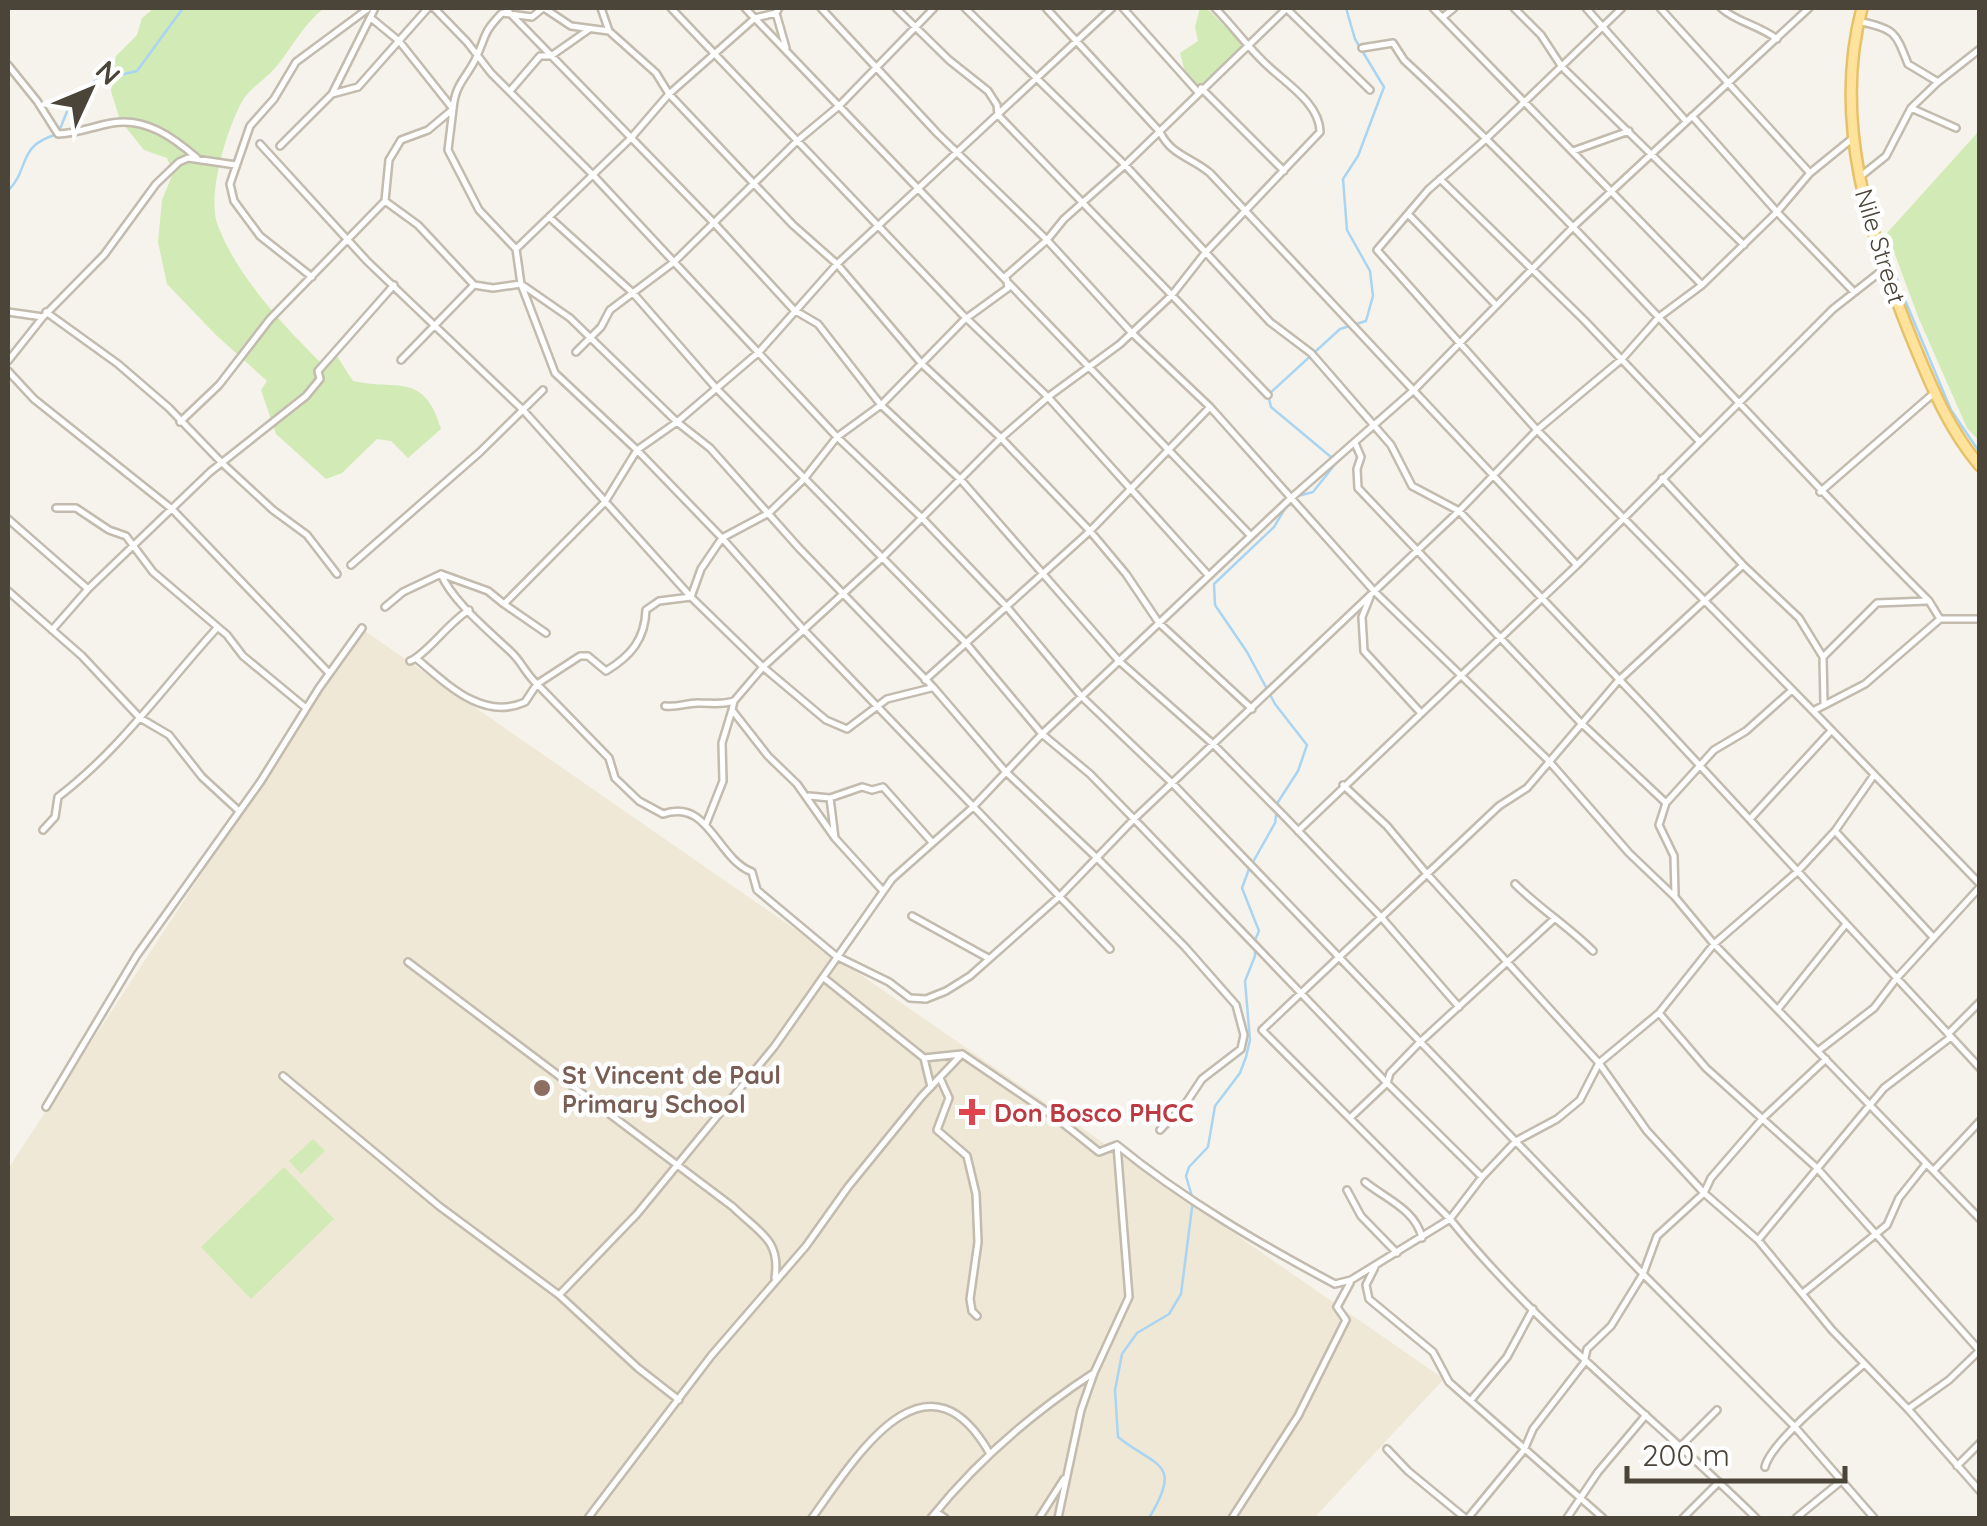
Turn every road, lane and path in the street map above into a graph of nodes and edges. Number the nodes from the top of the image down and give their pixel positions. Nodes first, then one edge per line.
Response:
1 (372, 8) edge
2 (431, 8) edge
3 (544, 8) edge
4 (602, 8) edge
5 (669, 8) edge
6 (745, 8) edge
7 (822, 8) edge
8 (896, 8) edge
9 (934, 8) edge
10 (965, 8) edge
11 (1046, 8) edge
12 (1112, 8) edge
13 (1122, 8) edge
14 (1214, 8) edge
15 (1286, 8) edge
16 (1434, 8) edge
17 (1454, 8) edge
18 (1514, 8) edge
19 (1586, 8) edge
20 (1622, 8) edge
21 (1660, 8) edge
22 (1721, 8) edge
23 (1807, 8) edge
24 (1862, 8) edge
25 (508, 10) edge
26 (777, 10) edge
27 (371, 18) junction
28 (755, 18) junction
29 (1443, 18) junction
30 (1859, 21) junction
31 (1603, 25) junction
32 (916, 28) junction
33 (588, 30) junction
34 (609, 31) junction
35 (1777, 39) junction
36 (399, 41) junction
37 (1078, 42) junction
38 (1248, 44) junction
39 (1362, 48) dead end
40 (1980, 49) edge
41 (787, 52) junction
42 (716, 54) junction
43 (477, 56) junction
44 (551, 56) junction
45 (8, 65) edge
46 (876, 66) junction
47 (1562, 68) junction
48 (734, 75) dead end
49 (1036, 78) junction
50 (1730, 82) junction
51 (1938, 82) junction
52 (1200, 90) junction
53 (1370, 90) dead end
54 (510, 91) junction
55 (332, 94) junction
56 (669, 94) junction
57 (1525, 102) junction
58 (839, 106) junction
59 (1911, 108) junction
60 (452, 109) junction
61 (998, 115) junction
62 (1689, 118) junction
63 (1956, 128) dead end
64 (1630, 130) junction
65 (1160, 132) junction
66 (631, 138) junction
67 (1488, 138) junction
68 (1853, 138) junction
69 (797, 141) junction
70 (260, 144) dead end
71 (280, 146) dead end
72 (1574, 151) junction
73 (957, 152) junction
74 (1650, 153) junction
75 (199, 160) junction
76 (236, 164) junction
77 (1125, 166) junction
78 (1284, 171) junction
79 (1810, 173) junction
80 (592, 174) junction
81 (1859, 177) junction
82 (1440, 179) junction
83 (754, 184) junction
84 (918, 190) junction
85 (1612, 190) junction
86 (384, 201) junction
87 (1084, 204) junction
88 (1776, 212) junction
89 (1244, 213) junction
90 (1409, 216) junction
91 (548, 217) junction
92 (714, 222) junction
93 (1574, 226) junction
94 (879, 228) junction
95 (350, 240) junction
96 (1047, 240) junction
97 (1744, 244) junction
98 (516, 249) junction
99 (1206, 253) junction
100 (674, 262) junction
101 (838, 264) junction
102 (1532, 268) junction
103 (1885, 268) junction
104 (1006, 276) junction
105 (312, 277) junction
106 (521, 284) junction
107 (474, 285) junction
108 (1702, 285) junction
109 (394, 286) junction
110 (1854, 292) junction
111 (633, 293) junction
112 (1172, 295) junction
113 (1495, 304) junction
114 (794, 310) junction
115 (8, 312) edge
116 (44, 314) junction
117 (1658, 317) junction
118 (1131, 332) junction
119 (591, 337) junction
120 (1459, 341) junction
121 (576, 352) dead end
122 (758, 352) junction
123 (1622, 359) junction
124 (401, 360) dead end
125 (8, 361) edge
126 (922, 364) junction
127 (1092, 367) junction
128 (8, 371) edge
129 (716, 388) junction
130 (1415, 389) junction
131 (543, 390) dead end
132 (1934, 393) junction
133 (1268, 395) dead end
134 (1048, 397) junction
135 (881, 405) junction
136 (1738, 405) junction
137 (1210, 407) junction
138 (522, 410) junction
139 (180, 422) junction
140 (677, 422) junction
141 (1374, 427) junction
142 (1538, 430) junction
143 (837, 437) junction
144 (1002, 438) junction
145 (1700, 442) junction
146 (1355, 443) junction
147 (636, 450) junction
148 (1168, 450) junction
149 (221, 462) junction
150 (1980, 466) edge
151 (1495, 476) junction
152 (1662, 478) junction
153 (804, 480) junction
154 (961, 480) junction
155 (1128, 489) junction
156 (1820, 492) junction
157 (1291, 498) junction
158 (605, 502) junction
159 (56, 508) dead end
160 (173, 510) junction
161 (1459, 511) junction
162 (769, 513) junction
163 (1624, 516) junction
164 (921, 517) junction
165 (8, 519) edge
166 (1090, 530) junction
167 (1251, 536) junction
168 (722, 538) junction
169 (134, 544) junction
170 (1417, 550) junction
171 (882, 559) junction
172 (351, 565) dead end
173 (1577, 565) junction
174 (1743, 565) junction
175 (337, 574) dead end
176 (441, 574) junction
177 (1040, 574) junction
178 (1209, 576) junction
179 (88, 589) junction
180 (8, 591) edge
181 (844, 592) junction
182 (1373, 592) junction
183 (691, 597) junction
184 (1540, 598) junction
185 (1928, 601) junction
186 (1705, 602) junction
187 (504, 604) junction
188 (1006, 606) junction
189 (385, 607) dead end
190 (469, 610) junction
191 (1940, 618) junction
192 (1980, 618) edge
193 (1159, 623) junction
194 (217, 628) junction
195 (362, 628) dead end
196 (803, 629) junction
197 (52, 630) junction
198 (546, 632) dead end
199 (1499, 636) junction
200 (965, 642) junction
201 (1822, 657) junction
202 (1120, 661) junction
203 (764, 667) junction
204 (329, 674) junction
205 (1458, 676) junction
206 (925, 680) junction
207 (1618, 681) junction
208 (537, 684) junction
209 (932, 687) junction
210 (1792, 690) junction
211 (1082, 697) junction
212 (734, 701) junction
213 (1824, 704) junction
214 (666, 706) dead end
215 (306, 708) junction
216 (1252, 709) junction
217 (732, 710) junction
218 (1814, 711) junction
219 (1421, 713) junction
220 (140, 718) junction
221 (1580, 722) junction
222 (1830, 732) dead end
223 (1042, 734) junction
224 (1213, 744) junction
225 (1548, 760) junction
226 (1698, 766) junction
227 (1004, 771) junction
228 (1874, 776) junction
229 (1172, 783) junction
230 (1342, 785) junction
231 (806, 796) junction
232 (830, 798) junction
233 (1666, 804) junction
234 (972, 808) junction
235 (240, 811) junction
236 (1134, 818) junction
237 (1750, 819) junction
238 (706, 824) junction
239 (43, 830) dead end
240 (1298, 831) junction
241 (1835, 831) junction
242 (835, 838) junction
243 (931, 841) junction
244 (1098, 859) junction
245 (1798, 872) junction
246 (1427, 874) junction
247 (1515, 884) dead end
248 (1980, 886) edge
249 (883, 891) junction
250 (1060, 896) junction
251 (1675, 897) junction
252 (912, 916) dead end
253 (1381, 917) junction
254 (1554, 919) junction
255 (1846, 924) junction
256 (1933, 938) junction
257 (1714, 944) junction
258 (1110, 950) dead end
259 (1593, 950) dead end
260 (836, 956) junction
261 (988, 958) junction
262 (1338, 958) junction
263 (408, 962) dead end
264 (1506, 962) junction
265 (824, 978) junction
266 (1896, 979) junction
267 (1302, 992) junction
268 (1980, 1002) edge
269 (1460, 1007) junction
270 (1778, 1009) junction
271 (1659, 1014) junction
272 (1950, 1036) junction
273 (1419, 1042) junction
274 (1818, 1051) junction
275 (962, 1054) junction
276 (924, 1058) junction
277 (1826, 1059) junction
278 (1599, 1062) junction
279 (1980, 1068) edge
280 (283, 1076) dead end
281 (940, 1078) junction
282 (1387, 1083) junction
283 (930, 1087) junction
284 (1872, 1104) junction
285 (46, 1107) dead end
286 (1350, 1118) junction
287 (1763, 1118) junction
288 (1980, 1121) edge
289 (1160, 1130) dead end
290 (1516, 1141) junction
291 (1117, 1145) junction
292 (677, 1164) junction
293 (1926, 1164) junction
294 (1816, 1167) junction
295 (1933, 1170) junction
296 (1482, 1176) junction
297 (1365, 1182) dead end
298 (1347, 1190) dead end
299 (1704, 1193) junction
300 (1450, 1219) junction
301 (1980, 1220) edge
302 (1876, 1234) junction
303 (1422, 1238) junction
304 (1758, 1240) junction
305 (1396, 1253) junction
306 (1376, 1265) junction
307 (1643, 1274) junction
308 (774, 1280) junction
309 (1352, 1280) junction
310 (1803, 1293) junction
311 (559, 1295) junction
312 (1533, 1309) junction
313 (977, 1316) dead end
314 (1978, 1347) edge
315 (1584, 1363) junction
316 (1864, 1364) junction
317 (1094, 1373) junction
318 (680, 1400) junction
319 (1471, 1400) junction
320 (1908, 1409) junction
321 (1717, 1410) dead end
322 (1646, 1416) junction
323 (1796, 1427) junction
324 (1980, 1443) edge
325 (1682, 1445) junction
326 (1387, 1450) dead end
327 (1524, 1450) junction
328 (990, 1454) junction
329 (1958, 1466) junction
330 (1765, 1468) dead end
331 (1065, 1476) junction
332 (1719, 1482) junction
333 (1841, 1482) junction
334 (1980, 1491) edge
335 (1582, 1500) junction
336 (936, 1512) junction
337 (588, 1518) edge
338 (812, 1518) edge
339 (931, 1518) edge
340 (945, 1518) edge
341 (1039, 1518) edge
342 (1058, 1518) edge
343 (1232, 1518) edge
344 (1467, 1518) edge
345 (1568, 1518) edge
346 (1603, 1518) edge
347 (1683, 1518) edge
348 (1756, 1518) edge
349 (1796, 1518) edge
350 (1874, 1518) edge

1 - 27 street
1 - 76 street
2 - 36 street
2 - 43 street
3 - 25 street
3 - 33 street
4 - 34 street
5 - 42 street
6 - 28 street
7 - 46 street
8 - 32 street
9 - 32 street
10 - 49 street
11 - 37 street
12 - 37 street
13 - 52 street
14 - 38 street
15 - 38 street
15 - 53 street
16 - 29 street
17 - 29 street
18 - 47 street
19 - 31 street
20 - 31 street
21 - 50 street
22 - 35 street
23 - 35 street
24 - 30 main road, Nile Street
25 - 43 street
25 - 44 street
26 - 28 street
26 - 41 street
27 - 36 street
27 - 55 street
28 - 41 street
28 - 42 street
29 - 57 street
30 - 51 street
30 - 68 main road, Nile Street
31 - 47 street
31 - 62 street
32 - 46 street
32 - 61 street
33 - 34 street
33 - 44 street
34 - 56 street
35 - 50 street
36 - 55 street
36 - 60 street
37 - 49 street
37 - 65 street
38 - 52 street
38 - 78 street
39 - 67 street
40 - 51 street
41 - 58 street
42 - 48 street
42 - 56 street
42 - 69 street
43 - 54 street
43 - 60 street
44 - 54 street
44 - 66 street
45 - 75 street
46 - 58 street
46 - 73 street
47 - 57 street
47 - 64 street
49 - 61 street
49 - 77 street
50 - 62 street
50 - 79 street
51 - 59 street
52 - 65 street
52 - 78 street
54 - 80 street
55 - 71 street
56 - 66 street
56 - 83 street
57 - 67 street
57 - 72 street
58 - 69 street
58 - 84 street
59 - 63 street
59 - 81 street
60 - 86 street
60 - 98 street
61 - 73 street
61 - 87 street
62 - 74 street
62 - 88 street
64 - 72 street
64 - 74 street
65 - 77 street
65 - 89 street
66 - 80 street
66 - 92 street
67 - 82 street
67 - 93 street
68 - 79 street
68 - 81 main road, Nile Street
69 - 83 street
69 - 94 street
70 - 95 street
72 - 85 street
73 - 84 street
73 - 96 street
74 - 85 street
74 - 97 street
75 - 76 street
75 - 116 street
76 - 105 street
77 - 87 street
77 - 99 street
78 - 89 street
79 - 88 street
80 - 91 street
80 - 100 street
81 - 103 main road, Nile Street
82 - 90 street
82 - 102 street
83 - 92 street
83 - 101 street
84 - 94 street
84 - 104 street
85 - 93 street
85 - 108 street
86 - 95 street
86 - 107 street
87 - 96 street
87 - 112 street
88 - 97 street
88 - 110 street
89 - 99 street
89 - 130 street
90 - 113 street
90 - 120 street
91 - 98 street
91 - 111 street
92 - 100 street
92 - 114 street
93 - 102 street
93 - 117 street
94 - 101 street
94 - 134 street
95 - 105 street
95 - 109 street
96 - 104 street
96 - 118 street
97 - 108 street
98 - 106 street
99 - 112 street
99 - 141 street
100 - 111 street
100 - 122 street
101 - 114 street
101 - 126 street
102 - 113 street
102 - 123 street
103 - 110 street
103 - 132 main road, Nile Street
104 - 126 street
104 - 127 street
105 - 139 street
106 - 107 street
106 - 119 street
106 - 147 street
107 - 124 street
108 - 117 street
109 - 138 street
109 - 149 street
110 - 136 street
111 - 119 street
111 - 129 street
112 - 118 street
112 - 133 street
113 - 120 street
114 - 122 street
114 - 135 street
115 - 116 street
116 - 125 street
116 - 139 street
117 - 123 street
117 - 136 street
118 - 127 street
118 - 137 street
119 - 121 street
119 - 140 street
120 - 130 street
120 - 142 street
122 - 129 street
122 - 143 street
123 - 142 street
123 - 145 street
126 - 135 street
126 - 144 street
127 - 134 street
127 - 148 street
128 - 160 street
129 - 140 street
129 - 153 street
130 - 141 street
130 - 151 street
131 - 138 street
132 - 150 main road, Nile Street
132 - 156 street
134 - 144 street
134 - 155 street
135 - 143 street
135 - 154 street
136 - 145 street
136 - 156 street
137 - 148 street
137 - 157 street
138 - 158 street
138 - 172 street
139 - 149 street
140 - 147 street
140 - 162 street
141 - 146 street
141 - 161 street
142 - 151 street
142 - 163 street
143 - 153 street
143 - 164 street
144 - 154 street
144 - 166 street
145 - 152 street
146 - 157 street
146 - 170 street
147 - 158 street
147 - 168 street
148 - 155 street
148 - 167 street
149 - 160 street
149 - 175 street
151 - 161 street
151 - 173 street
152 - 163 street
152 - 174 street
153 - 162 street
153 - 171 street
154 - 164 street
154 - 177 street
155 - 166 street
155 - 178 street
156 - 185 street
157 - 167 street
157 - 182 street
158 - 183 street
158 - 187 street
159 - 169 street
160 - 169 street
160 - 204 street
161 - 170 street
161 - 184 street
162 - 168 street
162 - 181 street
163 - 173 street
163 - 186 street
164 - 171 street
164 - 188 street
165 - 179 street
166 - 177 street
166 - 193 street
167 - 178 street
168 - 183 street
168 - 196 street
169 - 179 street
169 - 194 street
170 - 182 street
170 - 199 street
171 - 181 street
171 - 200 street
173 - 184 street
174 - 186 street
174 - 201 street
176 - 187 street
176 - 189 street
176 - 190 street
177 - 188 street
177 - 202 street
178 - 193 street
179 - 197 street
180 - 197 street
181 - 196 street
181 - 206 street
182 - 205 street
182 - 216 street
182 - 219 street
183 - 203 street
183 - 208 street
184 - 199 street
184 - 207 street
185 - 191 street
185 - 201 street
186 - 207 street
186 - 210 street
187 - 198 street
188 - 200 street
188 - 211 street
190 - 208 street
190 - 208 street
191 - 192 street
191 - 213 street
193 - 202 street
193 - 216 street
194 - 215 street
194 - 220 street
195 - 204 street
196 - 203 street
196 - 234 street
197 - 220 street
199 - 205 street
199 - 221 street
200 - 206 street
200 - 223 street
201 - 213 street
202 - 211 street
202 - 224 street
203 - 209 street
203 - 212 street
204 - 215 street
205 - 219 street
205 - 225 street
206 - 209 street
207 - 221 street
207 - 226 street
208 - 238 street
209 - 227 street
210 - 218 street
210 - 226 street
211 - 223 street
211 - 229 street
212 - 214 street
212 - 217 street
213 - 218 street
215 - 235 street
216 - 224 street
217 - 231 street
217 - 238 street
218 - 228 street
219 - 230 street
220 - 235 street
220 - 239 street
221 - 225 street
221 - 233 street
222 - 237 street
223 - 227 street
223 - 236 street
224 - 229 street
224 - 240 street
225 - 246 street
225 - 251 street
226 - 233 street
226 - 237 street
227 - 234 street
227 - 244 street
228 - 241 street
228 - 248 street
229 - 236 street
229 - 262 street
230 - 240 street
230 - 246 street
231 - 232 street
231 - 242 street
232 - 242 street
232 - 243 street
233 - 251 street
234 - 243 street
234 - 250 street
235 - 285 street
236 - 244 street
236 - 267 street
237 - 245 street
238 - 260 street
240 - 253 street
241 - 245 street
241 - 256 street
242 - 249 street
243 - 249 street
244 - 250 street
244 - 289 street
245 - 255 street
245 - 257 street
246 - 253 street
246 - 264 street
247 - 254 street
248 - 256 street
249 - 260 street
250 - 258 street
250 - 261 street
251 - 257 street
252 - 261 street
253 - 262 street
253 - 269 street
254 - 259 street
254 - 264 street
255 - 266 street
255 - 270 street
256 - 266 street
257 - 270 street
257 - 271 street
260 - 261 street
260 - 265 street
262 - 267 street
262 - 273 street
263 - 292 street
264 - 269 street
264 - 278 street
265 - 276 street
265 - 292 street
266 - 272 street
266 - 274 street
267 - 282 street
267 - 286 street
268 - 272 street
269 - 273 street
270 - 274 street
271 - 278 street
271 - 287 street
272 - 279 street
272 - 284 street
273 - 282 street
273 - 290 street
274 - 277 street
275 - 276 street
275 - 281 street
275 - 291 street
276 - 283 street
277 - 284 street
277 - 287 street
278 - 290 street
278 - 299 street
280 - 311 street
281 - 283 street
281 - 313 street
282 - 286 street
282 - 296 street
283 - 308 street
284 - 293 street
284 - 294 street
286 - 300 street
287 - 294 street
287 - 299 street
288 - 295 street
290 - 296 street
290 - 307 street
291 - 309 street
291 - 317 street
292 - 308 street
292 - 311 street
293 - 295 street
293 - 302 street
294 - 302 street
294 - 304 street
295 - 301 street
296 - 300 street
297 - 303 street
298 - 305 street
299 - 304 street
299 - 307 street
300 - 303 street
300 - 312 street
302 - 310 street
302 - 314 street
303 - 305 street
304 - 310 street
305 - 306 street
306 - 309 street
306 - 319 street
307 - 315 street
307 - 323 street
308 - 318 street
309 - 343 street
310 - 316 street
311 - 318 street
312 - 315 street
312 - 319 street
314 - 320 street
315 - 322 street
315 - 327 street
316 - 320 street
316 - 323 street
317 - 328 street
317 - 331 street
318 - 337 street
319 - 327 street
320 - 329 street
321 - 325 street
322 - 325 street
322 - 335 street
323 - 330 street
323 - 333 street
324 - 329 street
325 - 332 street
326 - 344 street
327 - 335 street
327 - 344 street
328 - 336 street
328 - 338 street
329 - 334 street
331 - 341 street
331 - 342 street
332 - 347 street
332 - 348 street
333 - 349 street
333 - 350 street
335 - 345 street
335 - 346 street
336 - 339 street
336 - 340 street

